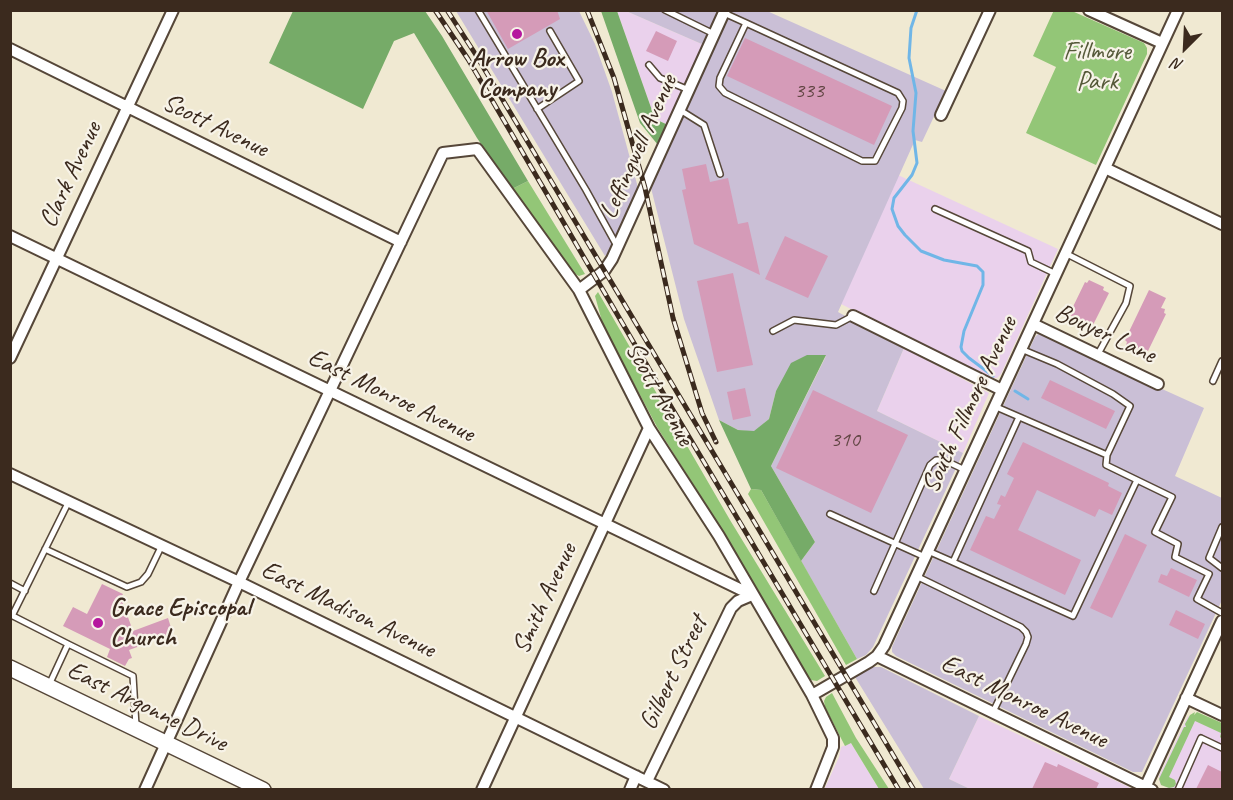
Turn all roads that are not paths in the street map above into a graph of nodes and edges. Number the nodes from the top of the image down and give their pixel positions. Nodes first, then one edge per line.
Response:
1 (173, 10) edge
2 (477, 10) edge
3 (665, 10) edge
4 (990, 10) edge
5 (1089, 10) edge
6 (1178, 10) edge
7 (724, 12) edge
8 (746, 23) junction
9 (550, 31) dead end
10 (714, 34) junction
11 (1162, 43) junction
12 (10, 49) edge
13 (650, 65) dead end
14 (689, 90) junction
15 (127, 107) junction
16 (537, 109) junction
17 (680, 110) junction
18 (941, 115) dead end
19 (1104, 168) junction
20 (720, 174) dead end
21 (935, 209) dead end
22 (1222, 224) edge
23 (10, 236) edge
24 (401, 242) junction
25 (618, 248) junction
26 (1065, 253) junction
27 (57, 259) junction
28 (1056, 274) junction
29 (579, 290) junction
30 (853, 316) joint
31 (1033, 324) junction
32 (773, 331) dead end
33 (1021, 349) junction
34 (1098, 355) junction
35 (10, 358) edge
36 (1222, 361) edge
37 (1213, 381) dead end
38 (1158, 384) dead end
39 (1002, 390) junction
40 (331, 392) junction
41 (994, 406) junction
42 (1019, 417) junction
43 (649, 428) junction
44 (1107, 454) junction
45 (965, 470) junction
46 (10, 474) edge
47 (1137, 480) junction
48 (69, 501) junction
49 (830, 514) dead end
50 (605, 523) junction
51 (1222, 527) edge
52 (895, 543) junction
53 (162, 545) junction
54 (45, 549) junction
55 (926, 554) junction
56 (953, 562) junction
57 (1222, 568) edge
58 (916, 576) junction
59 (239, 582) junction
60 (10, 584) edge
61 (25, 591) junction
62 (874, 591) dead end
63 (752, 595) junction
64 (1222, 613) edge
65 (11, 615) edge
66 (1222, 621) edge
67 (68, 644) junction
68 (877, 656) junction
69 (10, 668) edge
70 (48, 686) junction
71 (812, 695) junction
72 (1186, 698) junction
73 (1221, 711) edge
74 (993, 712) junction
75 (516, 716) junction
76 (136, 728) junction
77 (167, 743) junction
78 (1222, 748) edge
79 (636, 776) junction
80 (647, 781) junction
81 (1147, 788) edge
82 (145, 789) edge
83 (263, 789) edge
84 (482, 789) edge
85 (630, 789) edge
86 (664, 789) edge
87 (816, 789) edge
88 (1178, 789) edge

1 - 15 street, Clark Avenue
2 - 16 lane
3 - 10 lane
4 - 18 street
5 - 11 street
6 - 11 street, South Fillmore Avenue
7 - 8 lane
7 - 10 street, Leffingwell Avenue
8 - 8 lane
9 - 16 lane
10 - 14 street, Leffingwell Avenue
11 - 19 street, South Fillmore Avenue
12 - 15 street, Scott Avenue
13 - 14 lane
14 - 17 street, Leffingwell Avenue
15 - 24 street, Scott Avenue
15 - 27 street, Clark Avenue
16 - 25 lane
17 - 20 lane
17 - 25 street, Leffingwell Avenue
19 - 22 street
19 - 26 street, South Fillmore Avenue
21 - 28 lane
23 - 27 street, East Monroe Avenue
24 - 29 street, Scott Avenue
24 - 40 street
25 - 29 street, Leffingwell Avenue
26 - 28 street, South Fillmore Avenue
26 - 34 lane
27 - 35 street, Clark Avenue
27 - 40 street, East Monroe Avenue
28 - 31 street, South Fillmore Avenue
29 - 43 street, Scott Avenue
30 - 32 lane
30 - 39 street
31 - 33 street, South Fillmore Avenue
31 - 34 street, Bouyer Lane
33 - 39 street, South Fillmore Avenue
33 - 44 lane
34 - 38 street, Bouyer Lane
36 - 37 lane
39 - 41 street, South Fillmore Avenue
40 - 50 street, East Monroe Avenue
40 - 59 street
41 - 42 lane
41 - 45 street, South Fillmore Avenue
42 - 44 lane
42 - 56 lane
43 - 50 street, Smith Avenue
43 - 63 street, Scott Avenue
44 - 47 lane
45 - 52 lane
45 - 55 street, South Fillmore Avenue
46 - 48 street, East Madison Avenue
47 - 56 lane
47 - 64 lane
48 - 53 street, East Madison Avenue
48 - 54 lane
49 - 52 lane
50 - 63 street, East Monroe Avenue
50 - 75 street, Smith Avenue
51 - 57 lane
52 - 55 lane
52 - 62 lane
53 - 54 lane
53 - 59 street, East Madison Avenue
54 - 61 lane
55 - 56 lane
55 - 58 street, South Fillmore Avenue
58 - 68 street, South Fillmore Avenue
58 - 74 lane
59 - 75 street, East Madison Avenue
59 - 77 street
60 - 61 lane
61 - 65 lane
63 - 71 street, Scott Avenue
63 - 80 street, Gilbert Street
65 - 67 lane
66 - 72 street
67 - 70 lane
67 - 76 lane
68 - 71 street
68 - 74 street, East Monroe Avenue
69 - 70 street, East Argonne Drive
70 - 76 street, East Argonne Drive
71 - 87 street
72 - 73 street
72 - 81 street
74 - 81 street, East Monroe Avenue
75 - 79 street, East Madison Avenue
75 - 84 street, Smith Avenue
76 - 77 street, East Argonne Drive
77 - 82 street
77 - 83 street, East Argonne Drive
78 - 88 lane
79 - 80 street, East Madison Avenue
79 - 85 street
80 - 86 street, East Madison Avenue

